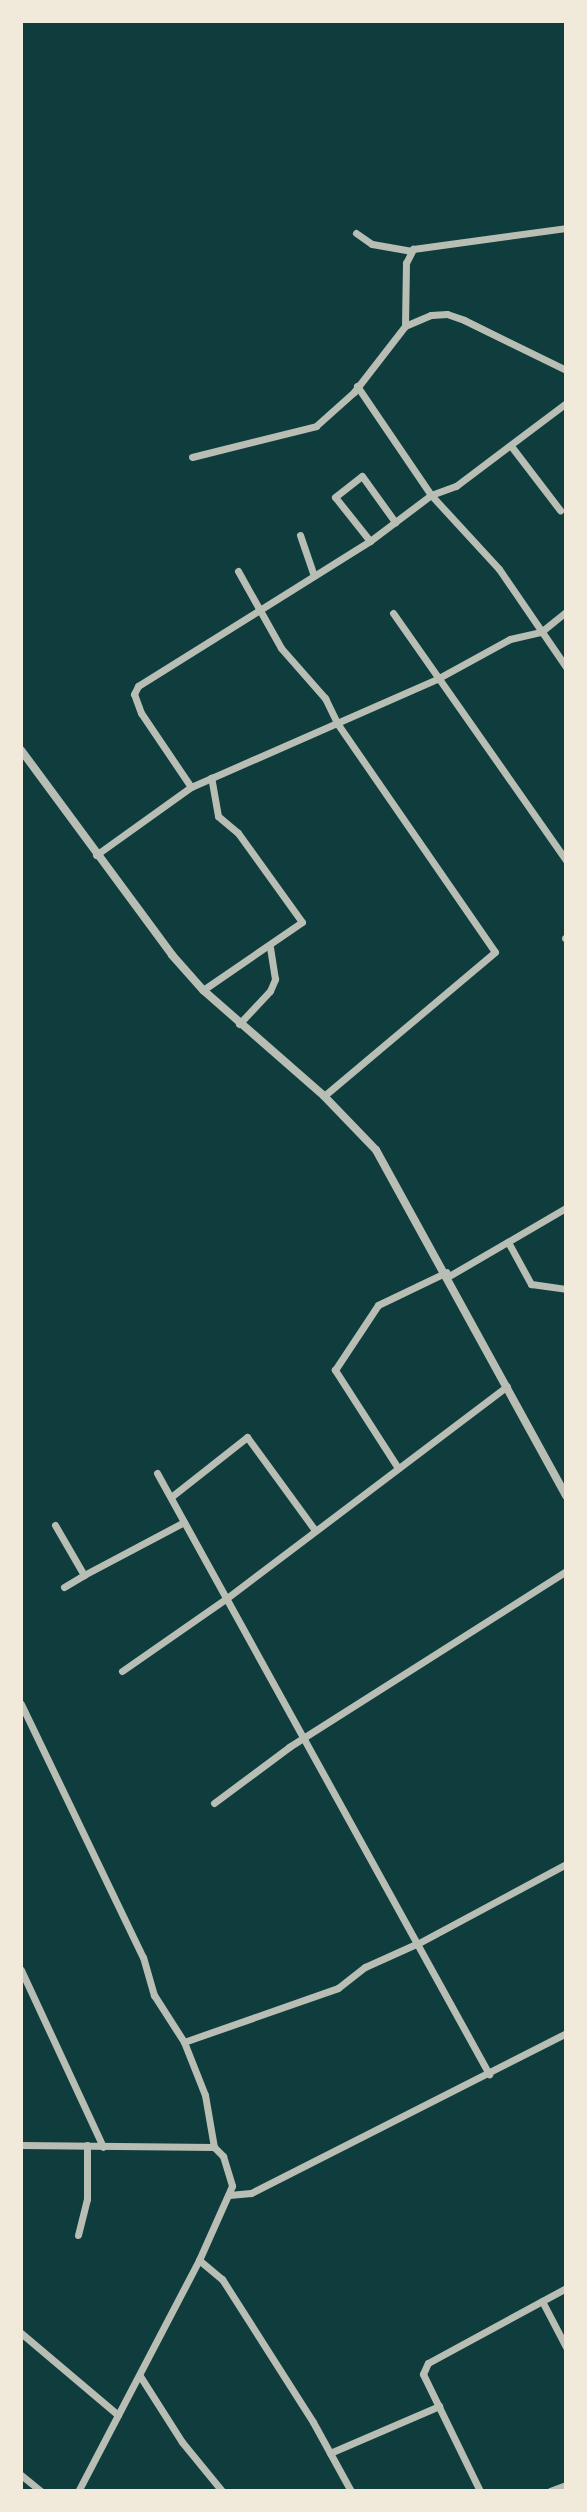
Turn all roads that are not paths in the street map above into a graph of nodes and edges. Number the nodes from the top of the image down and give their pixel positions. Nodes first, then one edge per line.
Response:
1 (566, 228) edge
2 (356, 233) dead end
3 (410, 251) junction
4 (405, 326) junction
5 (566, 370) edge
6 (357, 386) junction
7 (566, 402) edge
8 (511, 446) junction
9 (192, 457) dead end
10 (431, 495) junction
11 (560, 510) dead end
12 (395, 522) junction
13 (300, 535) dead end
14 (370, 541) junction
15 (237, 571) dead end
16 (314, 576) junction
17 (261, 609) junction
18 (566, 612) edge
19 (393, 613) dead end
20 (541, 632) junction
21 (566, 667) edge
22 (436, 679) junction
23 (337, 723) junction
24 (21, 750) edge
25 (211, 778) junction
26 (191, 787) junction
27 (96, 855) junction
28 (566, 860) edge
29 (270, 946) junction
30 (203, 990) junction
31 (239, 1024) junction
32 (324, 1096) junction
33 (566, 1208) edge
34 (508, 1242) junction
35 (448, 1274) junction
36 (566, 1289) edge
37 (508, 1386) junction
38 (398, 1468) junction
39 (157, 1473) dead end
40 (566, 1496) edge
41 (171, 1497) junction
42 (184, 1522) junction
43 (55, 1525) dead end
44 (314, 1529) junction
45 (566, 1571) edge
46 (84, 1575) junction
47 (64, 1587) dead end
48 (227, 1598) junction
49 (122, 1671) dead end
50 (21, 1704) edge
51 (304, 1738) junction
52 (214, 1803) dead end
53 (566, 1864) edge
54 (417, 1944) junction
55 (21, 1970) edge
56 (566, 2033) edge
57 (184, 2042) junction
58 (489, 2074) junction
59 (21, 2145) edge
60 (87, 2145) junction
61 (103, 2147) junction
62 (214, 2147) junction
63 (229, 2195) junction
64 (78, 2235) dead end
65 (199, 2260) junction
66 (566, 2288) edge
67 (542, 2301) junction
68 (21, 2333) edge
69 (566, 2347) edge
70 (140, 2376) junction
71 (439, 2406) junction
72 (118, 2415) junction
73 (330, 2453) junction
74 (21, 2475) edge
75 (566, 2485) edge
76 (41, 2491) edge
77 (78, 2491) edge
78 (222, 2491) edge
79 (351, 2491) edge
80 (480, 2491) edge
81 (550, 2491) edge

1 - 3 street
2 - 3 street
3 - 4 street
4 - 5 street
4 - 6 street
6 - 9 street
6 - 10 street
7 - 8 street
8 - 10 street
8 - 11 street
10 - 12 street
10 - 20 street
12 - 14 street
12 - 14 street
13 - 16 street
14 - 16 street
15 - 17 street
16 - 17 street
17 - 23 street
17 - 26 street
18 - 20 street
19 - 22 street
20 - 21 street
20 - 22 street
22 - 23 street
22 - 28 street
23 - 25 street
23 - 32 street
24 - 27 street
25 - 26 street
25 - 29 street
26 - 27 street
27 - 30 street
29 - 30 street
29 - 31 street
30 - 31 street
31 - 32 street
32 - 35 street
33 - 34 street
34 - 35 street
34 - 36 street
35 - 37 street
35 - 38 street
37 - 38 street
37 - 40 street
38 - 44 street
39 - 41 street
41 - 42 street
41 - 44 street
42 - 46 street
42 - 48 street
43 - 46 street
44 - 48 street
45 - 51 street
46 - 47 street
48 - 49 street
48 - 51 street
50 - 57 street
51 - 52 street
51 - 54 street
53 - 54 street
54 - 57 street
54 - 58 street
55 - 61 street
56 - 58 street
57 - 62 street
58 - 63 street
59 - 60 street
60 - 61 street
60 - 64 street
61 - 62 street
62 - 63 street
63 - 65 street
65 - 70 street
65 - 73 street
66 - 67 street
67 - 69 street
67 - 71 street
68 - 72 street
70 - 72 street
70 - 78 street
71 - 73 street
71 - 80 street
72 - 77 street
73 - 79 street
74 - 76 street
75 - 81 street

